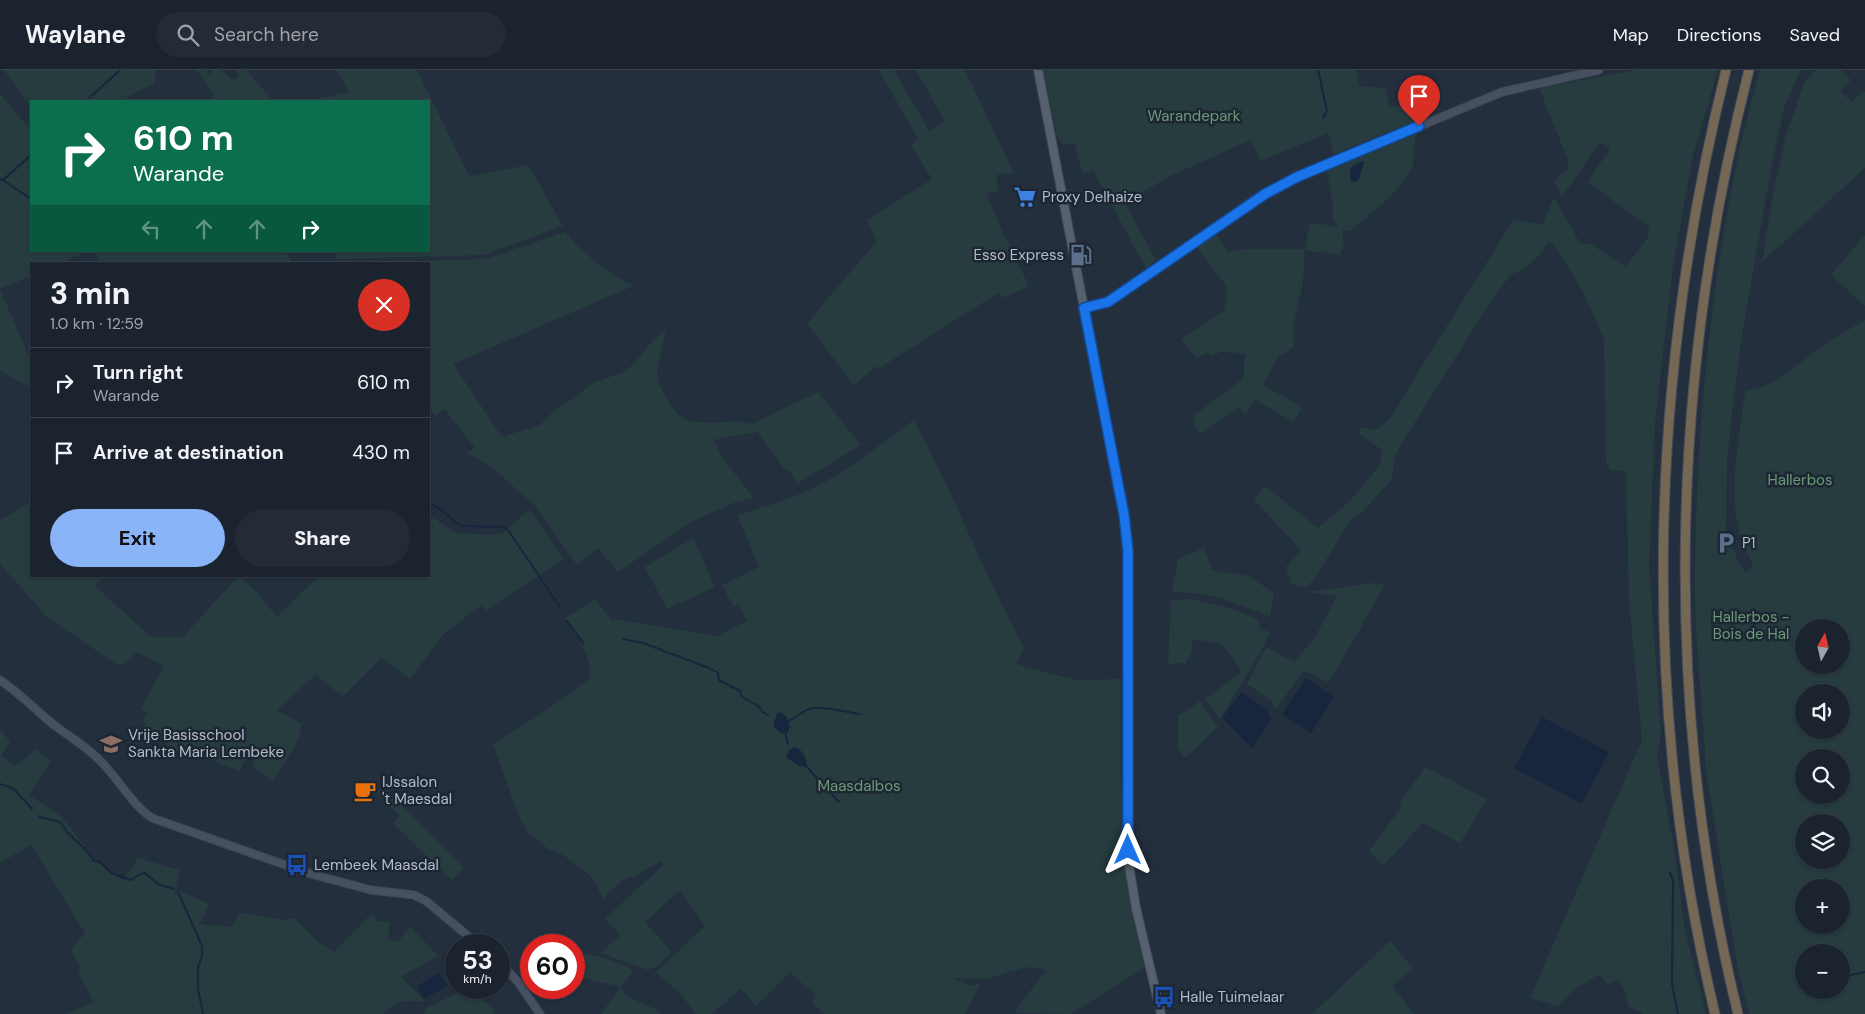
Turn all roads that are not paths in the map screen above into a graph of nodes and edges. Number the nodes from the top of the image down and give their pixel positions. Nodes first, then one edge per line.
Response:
1 (1038, 70) edge
2 (1599, 70) edge
3 (1726, 70) edge
4 (1749, 70) edge
5 (1084, 308) junction
6 (0, 680) edge
7 (465, 934) edge
8 (510, 974) edge
9 (540, 1014) edge
10 (1161, 1014) edge
11 (1715, 1014) edge
12 (1738, 1014) edge

1 - 5 main road
2 - 5 street
3 - 11 highway
4 - 12 highway
5 - 10 main road
6 - 7 street
8 - 9 street

